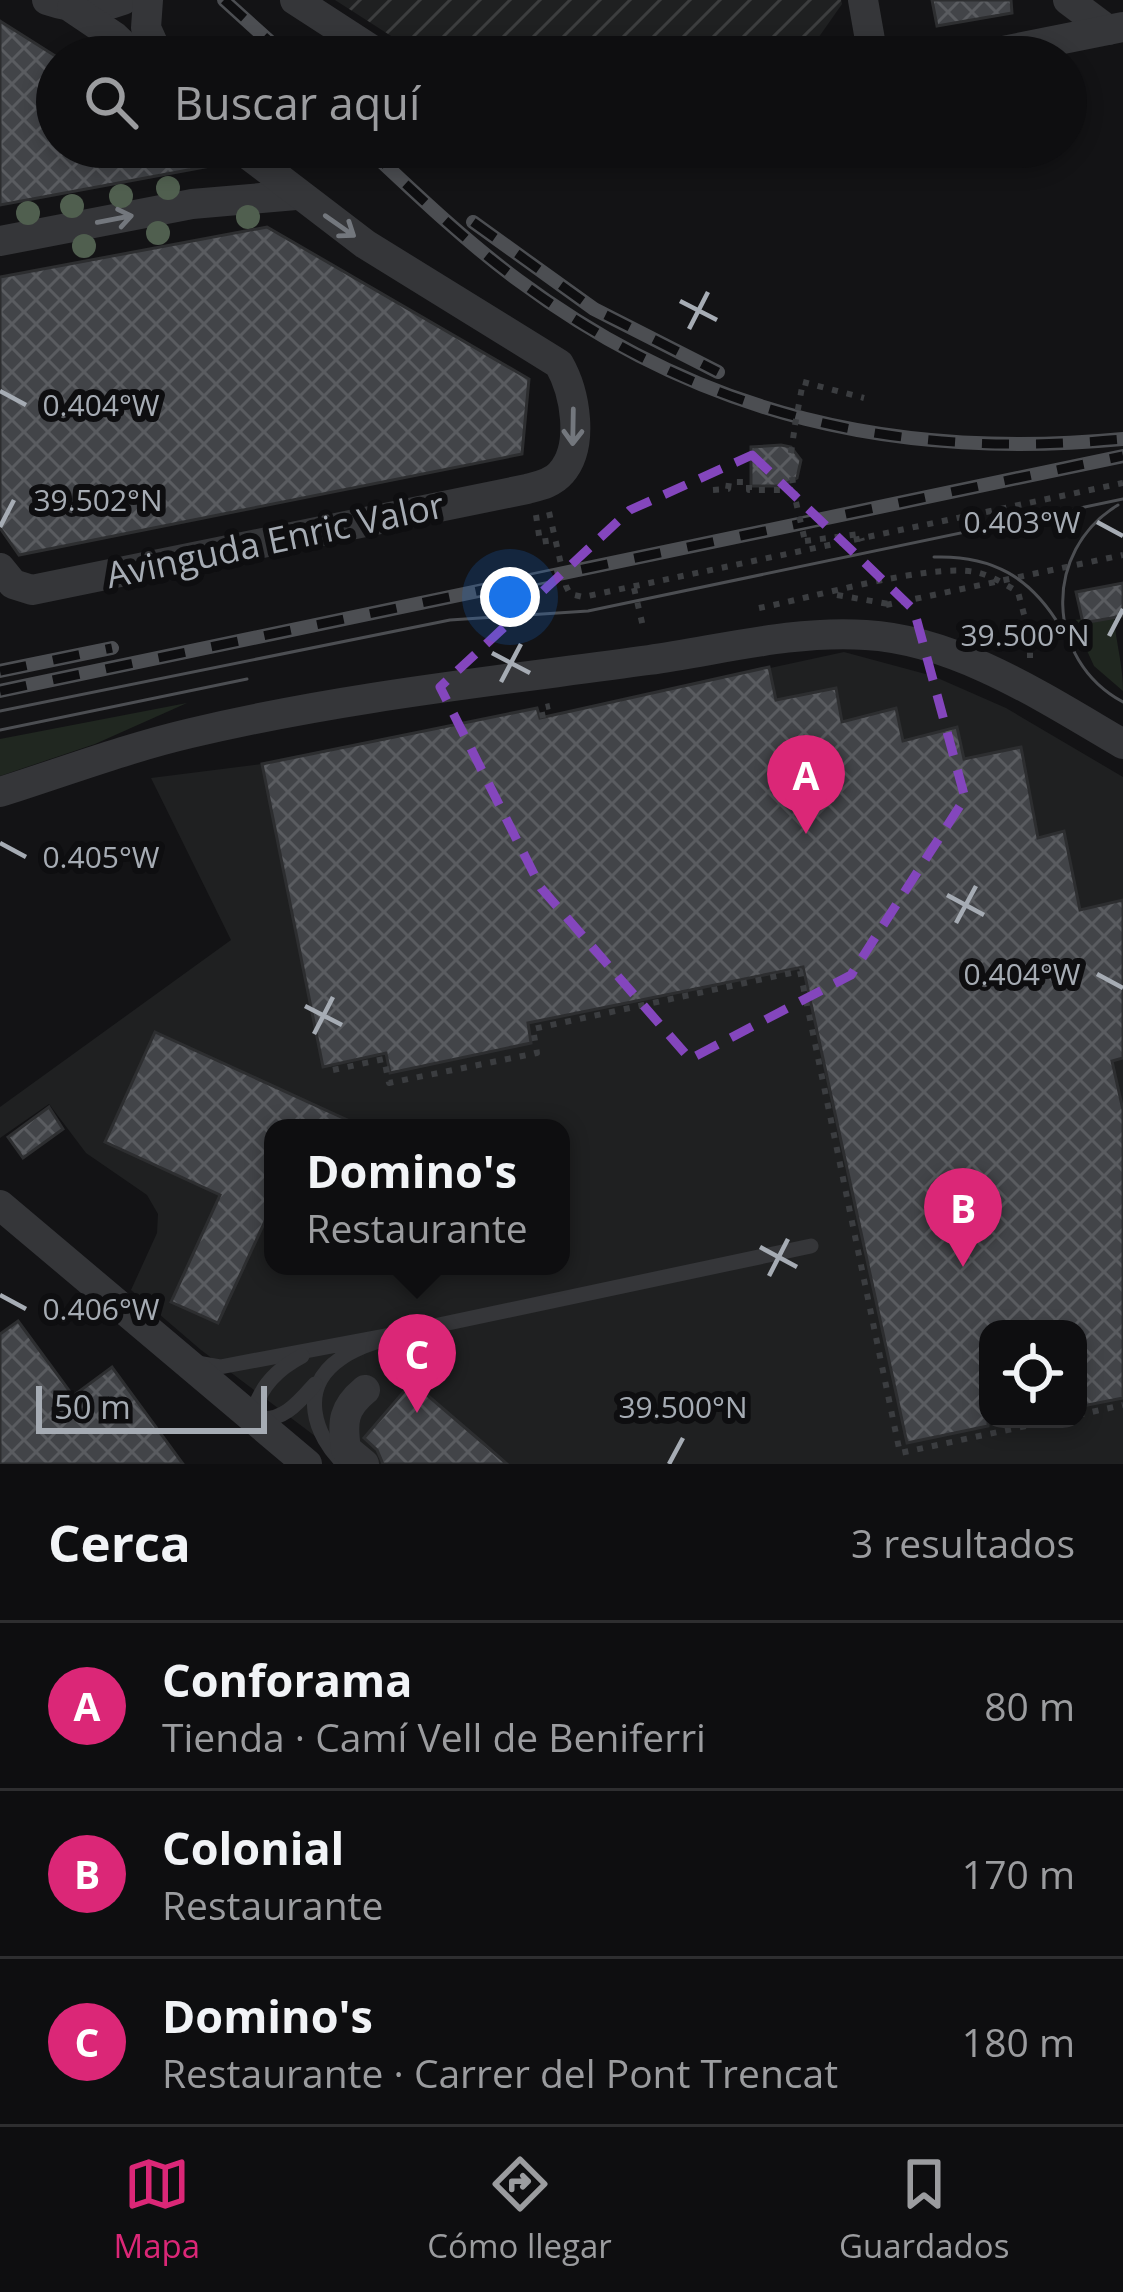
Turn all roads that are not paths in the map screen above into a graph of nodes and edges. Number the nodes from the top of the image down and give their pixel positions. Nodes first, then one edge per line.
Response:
1 (123, 0) edge
2 (148, 0) edge
3 (295, 0) edge
4 (863, 0) edge
5 (1068, 0) edge
6 (60, 4) edge
7 (1115, 29) edge
8 (114, 36) edge
9 (150, 36) edge
10 (351, 36) edge
11 (869, 36) edge
12 (1080, 36) edge
13 (240, 168) edge
14 (265, 168) edge
15 (296, 194) junction
16 (192, 204) junction
17 (0, 241) edge
18 (2, 574) edge
19 (1123, 744) edge
20 (0, 792) edge
21 (0, 1205) edge
22 (811, 1246) dead end
23 (401, 1334) junction
24 (321, 1347) junction
25 (170, 1348) junction
26 (323, 1375) junction
27 (365, 1390) dead end
28 (253, 1417) junction
29 (303, 1464) edge
30 (344, 1464) edge
31 (364, 1464) edge

1 - 6 street
2 - 9 street
3 - 10 street
4 - 11 street
5 - 7 street
6 - 8 street
7 - 12 street
13 - 16 street
14 - 15 street
15 - 16 street
15 -> 18 street, Avinguda Enric Valor
17 -> 16 street
19 - 20 street
21 - 25 street
22 - 23 lane
23 - 24 lane
23 - 26 lane
24 - 25 lane
24 - 28 lane
25 - 28 street
26 - 28 lane
26 - 30 lane
27 - 31 street
28 - 29 street

